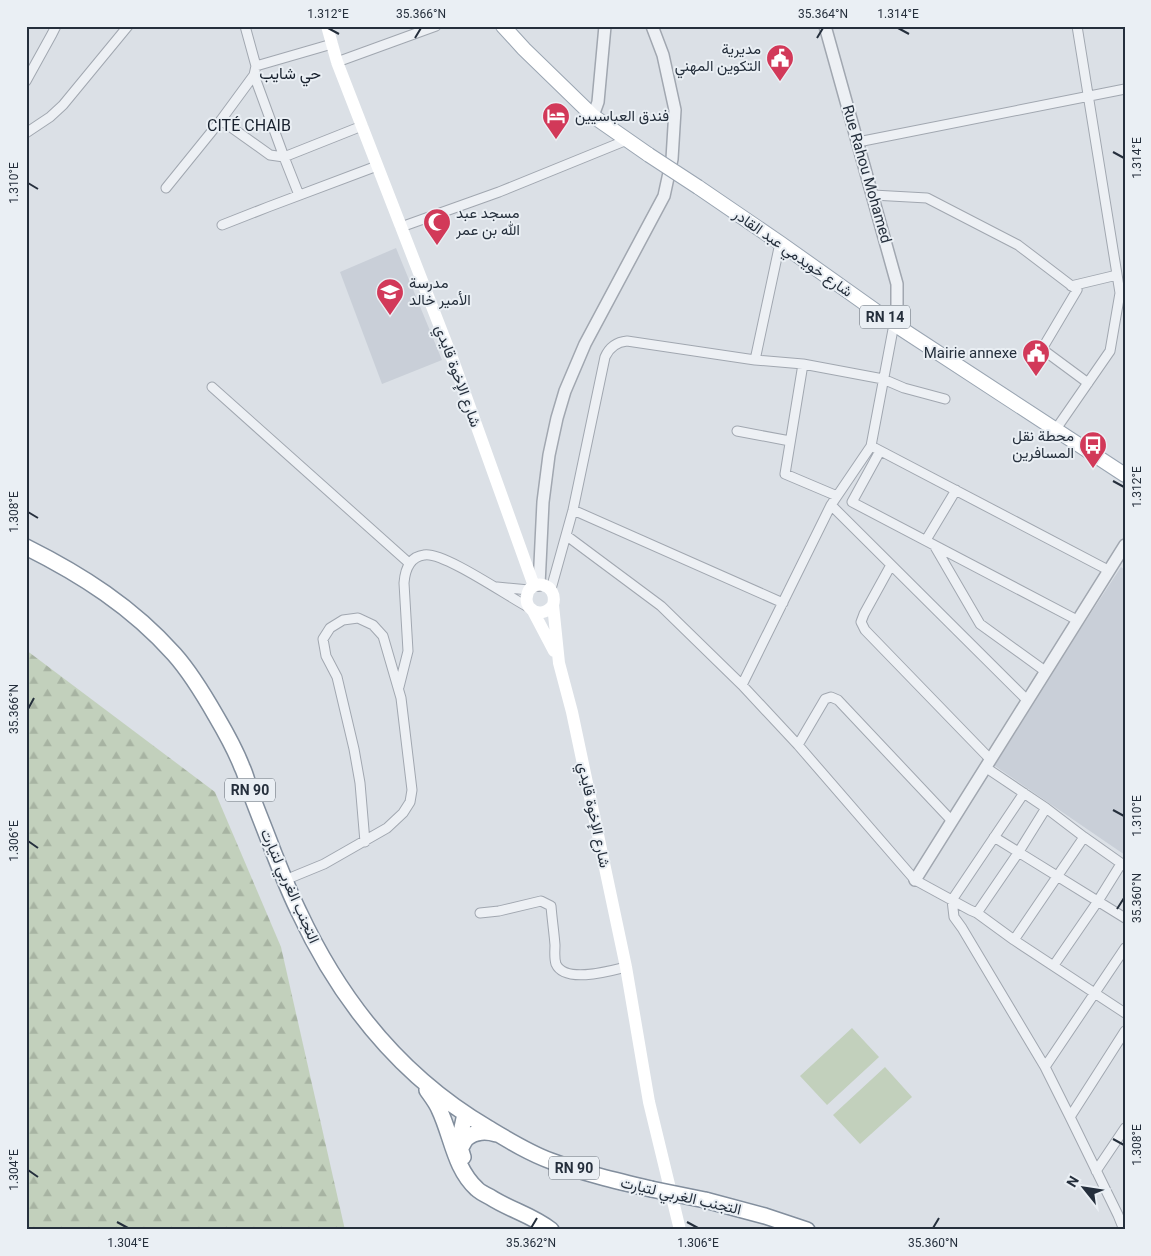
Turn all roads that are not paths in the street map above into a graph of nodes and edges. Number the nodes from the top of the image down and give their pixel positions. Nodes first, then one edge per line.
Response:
1 (56, 26) edge
2 (128, 26) edge
3 (245, 26) edge
4 (327, 26) edge
5 (436, 26) edge
6 (503, 26) edge
7 (605, 26) edge
8 (652, 26) edge
9 (825, 26) edge
10 (1077, 26) edge
11 (332, 44) junction
12 (337, 62) junction
13 (255, 71) junction
14 (26, 81) edge
15 (1125, 89) edge
16 (1088, 96) junction
17 (593, 116) junction
18 (221, 120) junction
19 (362, 126) junction
20 (26, 133) edge
21 (627, 140) junction
22 (858, 142) junction
23 (284, 157) junction
24 (377, 166) junction
25 (166, 188) dead end
26 (299, 195) junction
27 (873, 195) junction
28 (222, 226) dead end
29 (402, 227) junction
30 (780, 243) junction
31 (1120, 279) edge
32 (1071, 286) junction
33 (894, 324) junction
34 (754, 360) junction
35 (803, 364) junction
36 (883, 379) junction
37 (1088, 383) junction
38 (212, 387) dead end
39 (945, 398) dead end
40 (1056, 429) junction
41 (737, 431) dead end
42 (790, 441) junction
43 (871, 446) junction
44 (880, 451) junction
45 (1125, 475) edge
46 (956, 490) junction
47 (837, 496) junction
48 (831, 505) junction
49 (573, 510) junction
50 (567, 536) junction
51 (929, 542) junction
52 (1125, 544) edge
53 (26, 547) edge
54 (409, 563) junction
55 (892, 565) junction
56 (1108, 570) junction
57 (492, 586) junction
58 (538, 587) junction
59 (783, 603) junction
60 (553, 605) junction
61 (531, 610) junction
62 (1077, 620) junction
63 (559, 664) junction
64 (1045, 671) junction
65 (742, 685) junction
66 (398, 690) junction
67 (1027, 700) junction
68 (798, 745) junction
69 (988, 763) junction
70 (1024, 793) junction
71 (1046, 808) junction
72 (952, 821) junction
73 (994, 837) junction
74 (1084, 837) junction
75 (364, 842) junction
76 (1018, 852) junction
77 (1123, 865) edge
78 (1057, 877) junction
79 (285, 880) junction
80 (915, 880) junction
81 (952, 900) junction
82 (1098, 901) junction
83 (480, 912) dead end
84 (977, 913) junction
85 (1125, 918) edge
86 (1014, 940) junction
87 (1125, 948) edge
88 (1054, 965) junction
89 (626, 967) junction
90 (1095, 992) junction
91 (1125, 1013) edge
92 (1125, 1031) edge
93 (1045, 1067) junction
94 (420, 1080) junction
95 (465, 1114) junction
96 (1070, 1116) junction
97 (1124, 1129) edge
98 (448, 1134) junction
99 (501, 1136) junction
100 (460, 1149) junction
101 (1096, 1171) junction
102 (501, 1204) junction
103 (1122, 1213) edge
104 (551, 1230) edge
105 (680, 1230) edge
106 (807, 1230) edge
107 (1124, 1230) edge

1 - 14 street
2 - 20 street
3 - 13 street
4 - 11 main road, شارع الإخوة قايدي
5 - 12 street
6 - 17 main road, شارع خويدمي عبد القادر / RN 14
7 - 17 street
8 - 58 street
9 - 22 street, Rue Rahou Mohamed
10 - 16 street
11 - 12 main road, شارع الإخوة قايدي
11 - 13 street
12 - 19 main road, شارع الإخوة قايدي
13 - 18 street
13 - 23 street
15 - 16 street
16 - 22 street
16 - 31 street
17 - 21 main road, شارع خويدمي عبد القادر / RN 14
18 - 23 street
18 - 25 street
19 - 23 street
19 - 24 main road, شارع الإخوة قايدي
21 - 29 street
21 - 30 main road, شارع خويدمي عبد القادر / RN 14, bridge
22 - 27 street, Rue Rahou Mohamed
23 - 26 street
24 - 26 street
24 - 29 main road, شارع الإخوة قايدي
26 - 28 street
27 - 32 street
27 - 33 street, Rue Rahou Mohamed
29 - 58 main road, شارع الإخوة قايدي
30 - 33 main road, شارع خويدمي عبد القادر / RN 14
30 - 34 street
31 - 32 street
31 - 37 street
32 - 37 street
33 - 36 street
33 - 40 main road, شارع خويدمي عبد القادر / RN 14
34 - 35 street
34 - 49 street
35 - 36 street
35 - 42 street
36 - 39 street
36 - 43 street
37 - 40 street
38 - 54 street
40 - 45 main road, شارع خويدمي عبد القادر / RN 14
41 - 42 street
42 - 47 street
43 - 44 street
43 - 47 street
44 - 46 street
44 - 51 street
46 - 51 street
46 - 56 street
47 - 48 street
48 - 55 street
48 - 59 street
49 - 50 street
49 - 59 street
50 - 58 street
50 - 65 street
51 - 62 street
51 - 64 street
52 - 56 street
53 - 79 highway, التجنب الغربي لتيارت / RN 90
54 - 57 street
54 - 66 street
55 - 67 street
55 - 69 street
56 - 62 street
57 - 58 street
57 - 61 street
58 - 60 main road
58 - 61 main road
59 - 65 street
60 - 61 main road
60 - 63 main road, شارع الإخوة قايدي
61 - 63 main road, شارع الإخوة قايدي
62 - 64 street
63 - 89 main road, شارع الإخوة قايدي
64 - 67 street
65 - 68 street
66 - 75 street
66 - 75 street
67 - 69 street
68 - 72 street
68 - 80 street
69 - 70 street
69 - 72 street
70 - 71 street
70 - 73 street
71 - 74 street
71 - 76 street
72 - 80 street
73 - 76 street
73 - 81 street
74 - 77 street
74 - 78 street
75 - 79 street
76 - 78 street
76 - 84 street
77 - 82 street
78 - 82 street
78 - 86 street
79 - 94 highway, التجنب الغربي لتيارت / RN 90
80 - 81 street
81 - 84 street
81 - 93 street
82 - 85 street
82 - 88 street
83 - 89 street
84 - 86 street
86 - 88 street
87 - 90 street
88 - 90 street
89 - 105 main road, شارع الإخوة قايدي
90 - 91 street
90 - 93 street
92 - 96 street
93 - 96 street
94 - 95 highway, التجنب الغربي لتيارت / RN 90
94 - 98 highway
95 - 98 highway
95 - 99 highway, التجنب الغربي لتيارت / RN 90
95 - 100 highway
96 - 101 street
97 - 101 street
98 - 102 highway
99 - 100 highway
99 - 106 highway, التجنب الغربي لتيارت / RN 90, bridge
100 - 102 highway
101 - 103 street
102 - 104 highway
103 - 107 street

